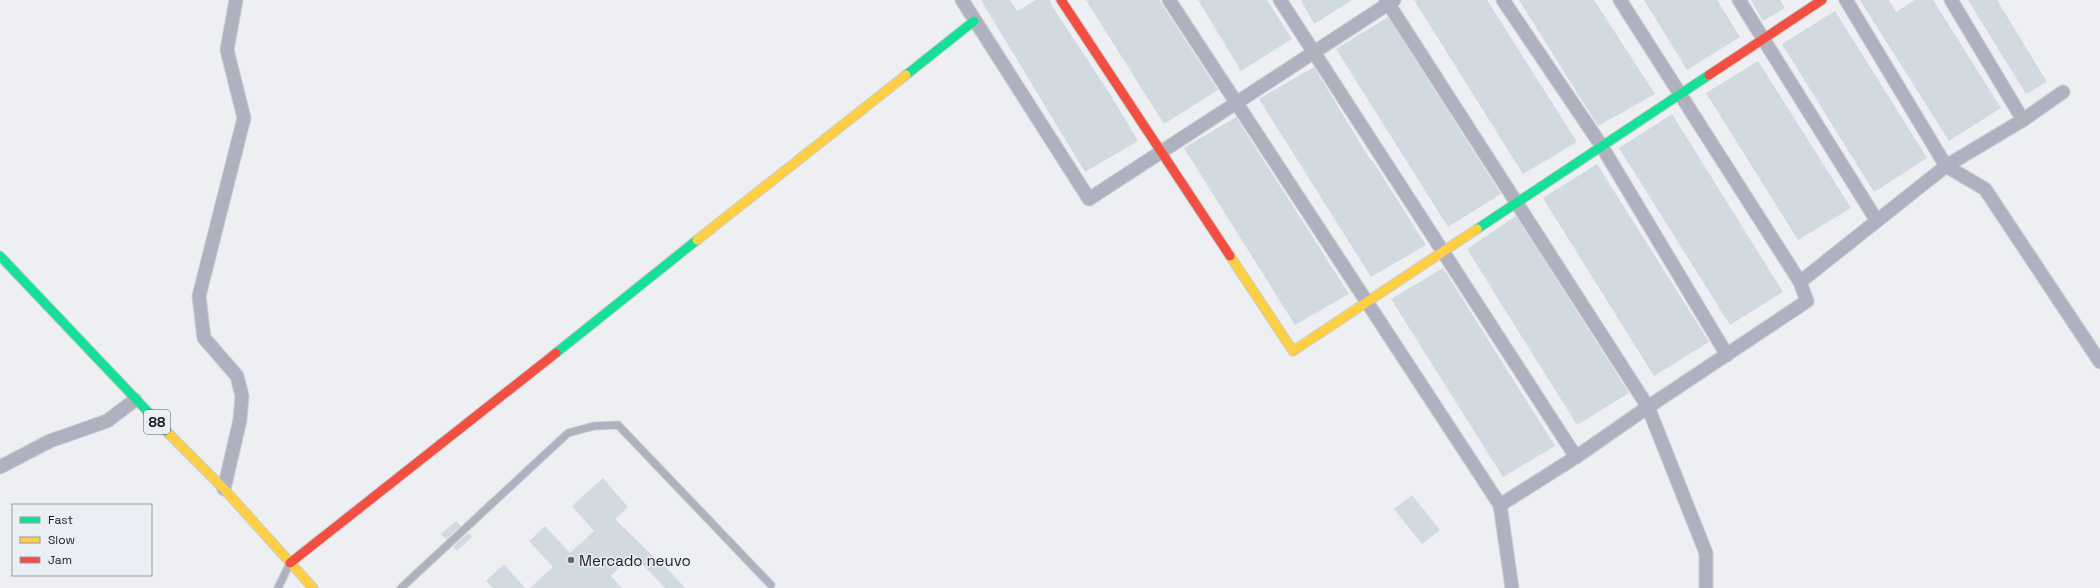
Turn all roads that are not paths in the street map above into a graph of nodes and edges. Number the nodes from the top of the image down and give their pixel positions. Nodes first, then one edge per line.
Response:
1 (236, 0) edge
2 (962, 0) edge
3 (1061, 0) edge
4 (1169, 0) edge
5 (1280, 0) edge
6 (1503, 0) edge
7 (1620, 0) edge
8 (1738, 0) edge
9 (1822, 0) edge
10 (1846, 0) edge
11 (1950, 0) edge
12 (1390, 1) edge
13 (974, 22) junction
14 (1763, 39) junction
15 (1313, 52) junction
16 (2063, 92) dead end
17 (1680, 94) junction
18 (1236, 103) junction
19 (2023, 120) junction
20 (1601, 145) junction
21 (1161, 152) junction
22 (1946, 166) junction
23 (1516, 202) junction
24 (1877, 221) junction
25 (1443, 251) junction
26 (0, 256) edge
27 (1800, 282) junction
28 (1367, 302) junction
29 (1728, 355) junction
30 (2100, 362) edge
31 (136, 400) junction
32 (1648, 407) junction
33 (1576, 457) junction
34 (0, 467) edge
35 (224, 489) junction
36 (1500, 504) junction
37 (290, 563) junction
38 (771, 585) dead end
39 (278, 588) edge
40 (313, 588) edge
41 (401, 588) edge
42 (1512, 588) edge
43 (1706, 588) edge

1 - 35 street
2 - 13 street
3 - 21 main road
4 - 18 street
5 - 15 street
6 - 20 street
7 - 17 street
8 - 14 street
9 - 14 main road
10 - 22 street
11 - 19 street
12 - 15 street
12 - 23 street
13 - 21 street
13 - 37 main road
14 - 17 main road
14 - 24 street
15 - 18 street
15 - 25 street
16 - 19 street
17 - 20 main road
17 - 27 street
18 - 21 street
18 - 28 street
19 - 22 street
20 - 23 main road
20 - 29 street
21 - 28 main road
22 - 24 street
22 - 30 street
23 - 25 main road
23 - 32 street
24 - 27 street
25 - 28 main road
25 - 33 street
26 - 31 main road, 88
27 - 29 street
28 - 36 street
29 - 32 street
31 - 34 street
31 - 35 main road, 88
32 - 33 street
32 - 43 street
33 - 36 street
35 - 37 main road, 88
36 - 42 street
37 - 39 lane
37 - 40 main road, 88
38 - 41 lane

